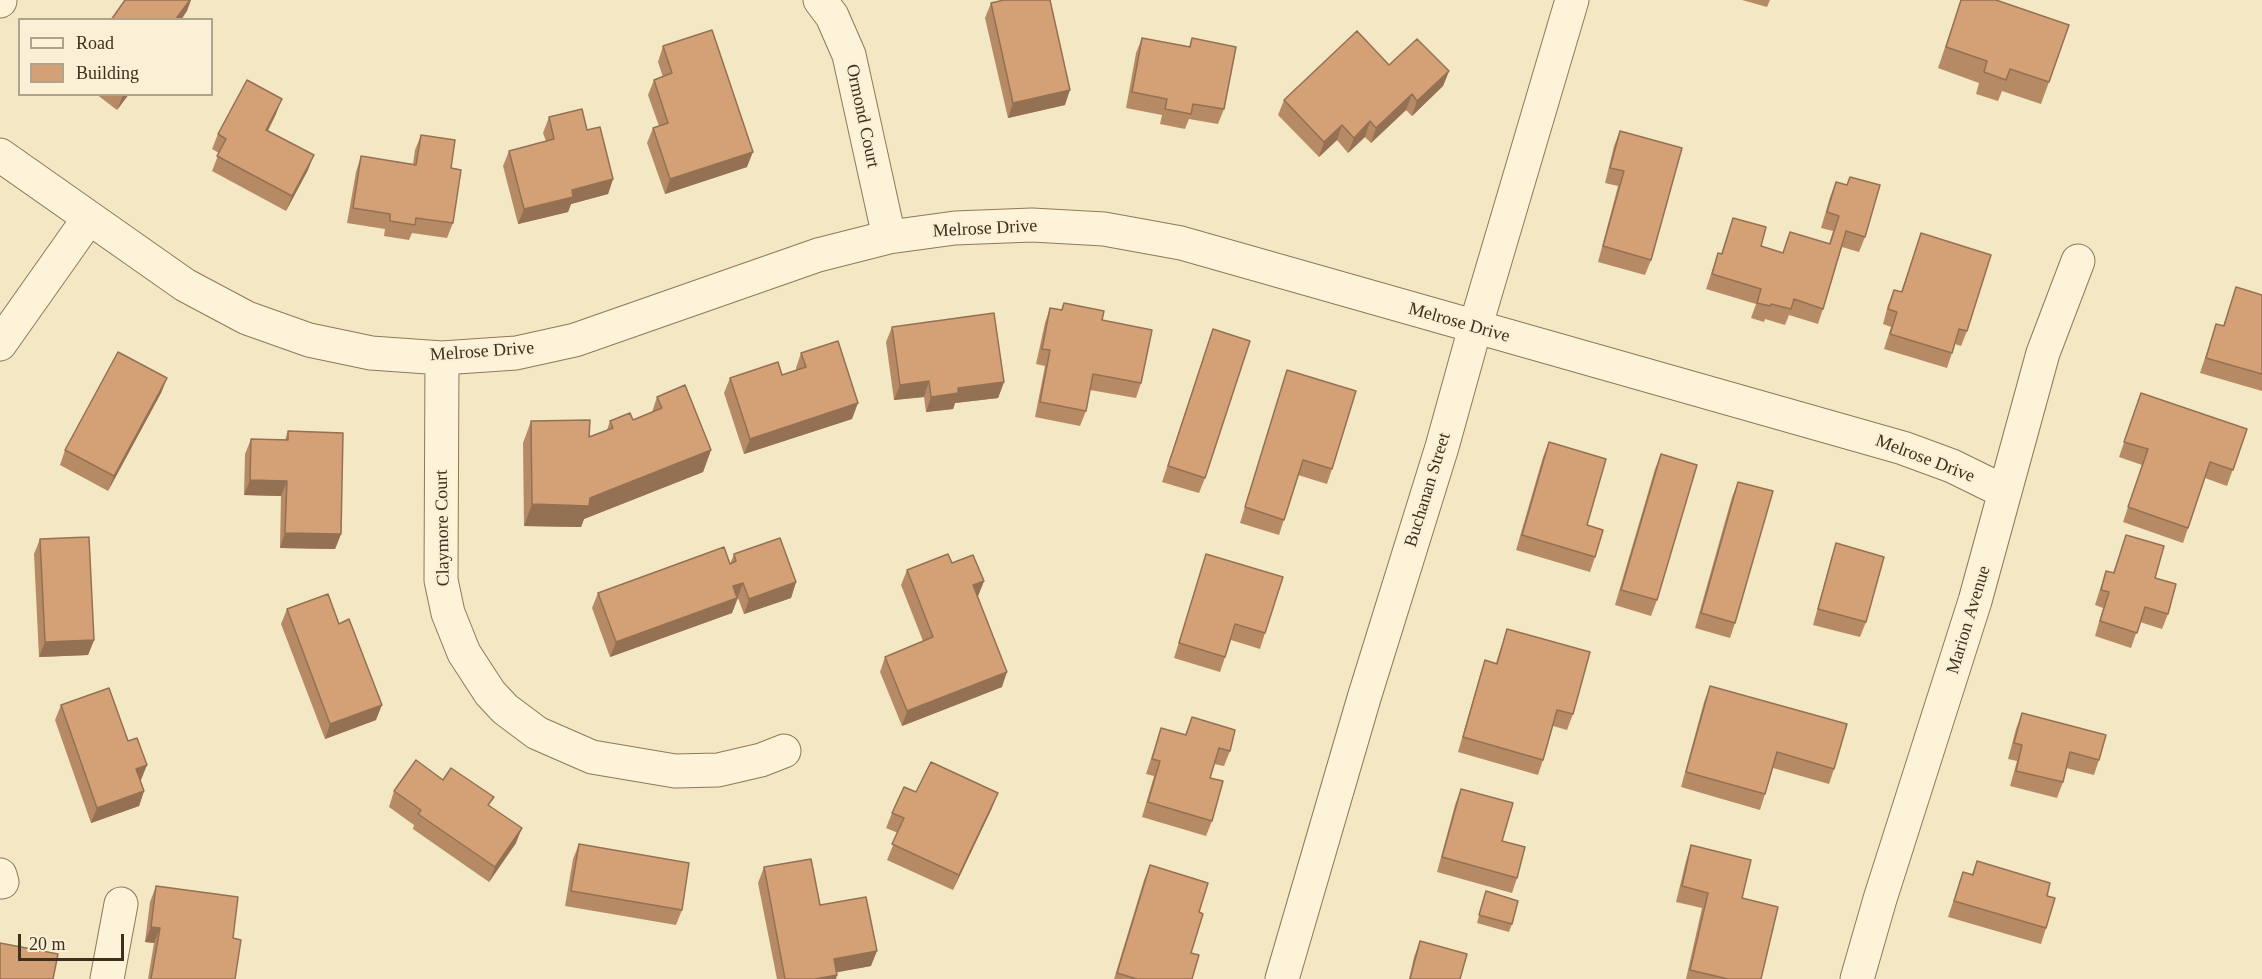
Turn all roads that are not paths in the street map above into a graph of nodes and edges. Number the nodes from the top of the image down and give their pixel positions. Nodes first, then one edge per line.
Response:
1 (820, 0) edge
2 (1572, 0) edge
3 (0, 155) edge
4 (89, 218) junction
5 (889, 237) junction
6 (2078, 261) dead end
7 (1475, 328) junction
8 (0, 344) edge
9 (441, 358) junction
10 (2005, 492) junction
11 (784, 751) dead end
12 (121, 904) dead end
13 (107, 979) edge
14 (1282, 979) edge
15 (1857, 979) edge

1 - 5 street, Ormond Court
2 - 7 street, Buchanan Street
3 - 4 street, Melrose Drive
4 - 8 street
4 - 9 street, Melrose Drive
5 - 7 street, Melrose Drive
5 - 9 street, Melrose Drive
6 - 10 street, Marion Avenue
7 - 10 street, Melrose Drive
7 - 14 street, Buchanan Street
9 - 11 street, Claymore Court
10 - 15 street, Marion Avenue
12 - 13 street

